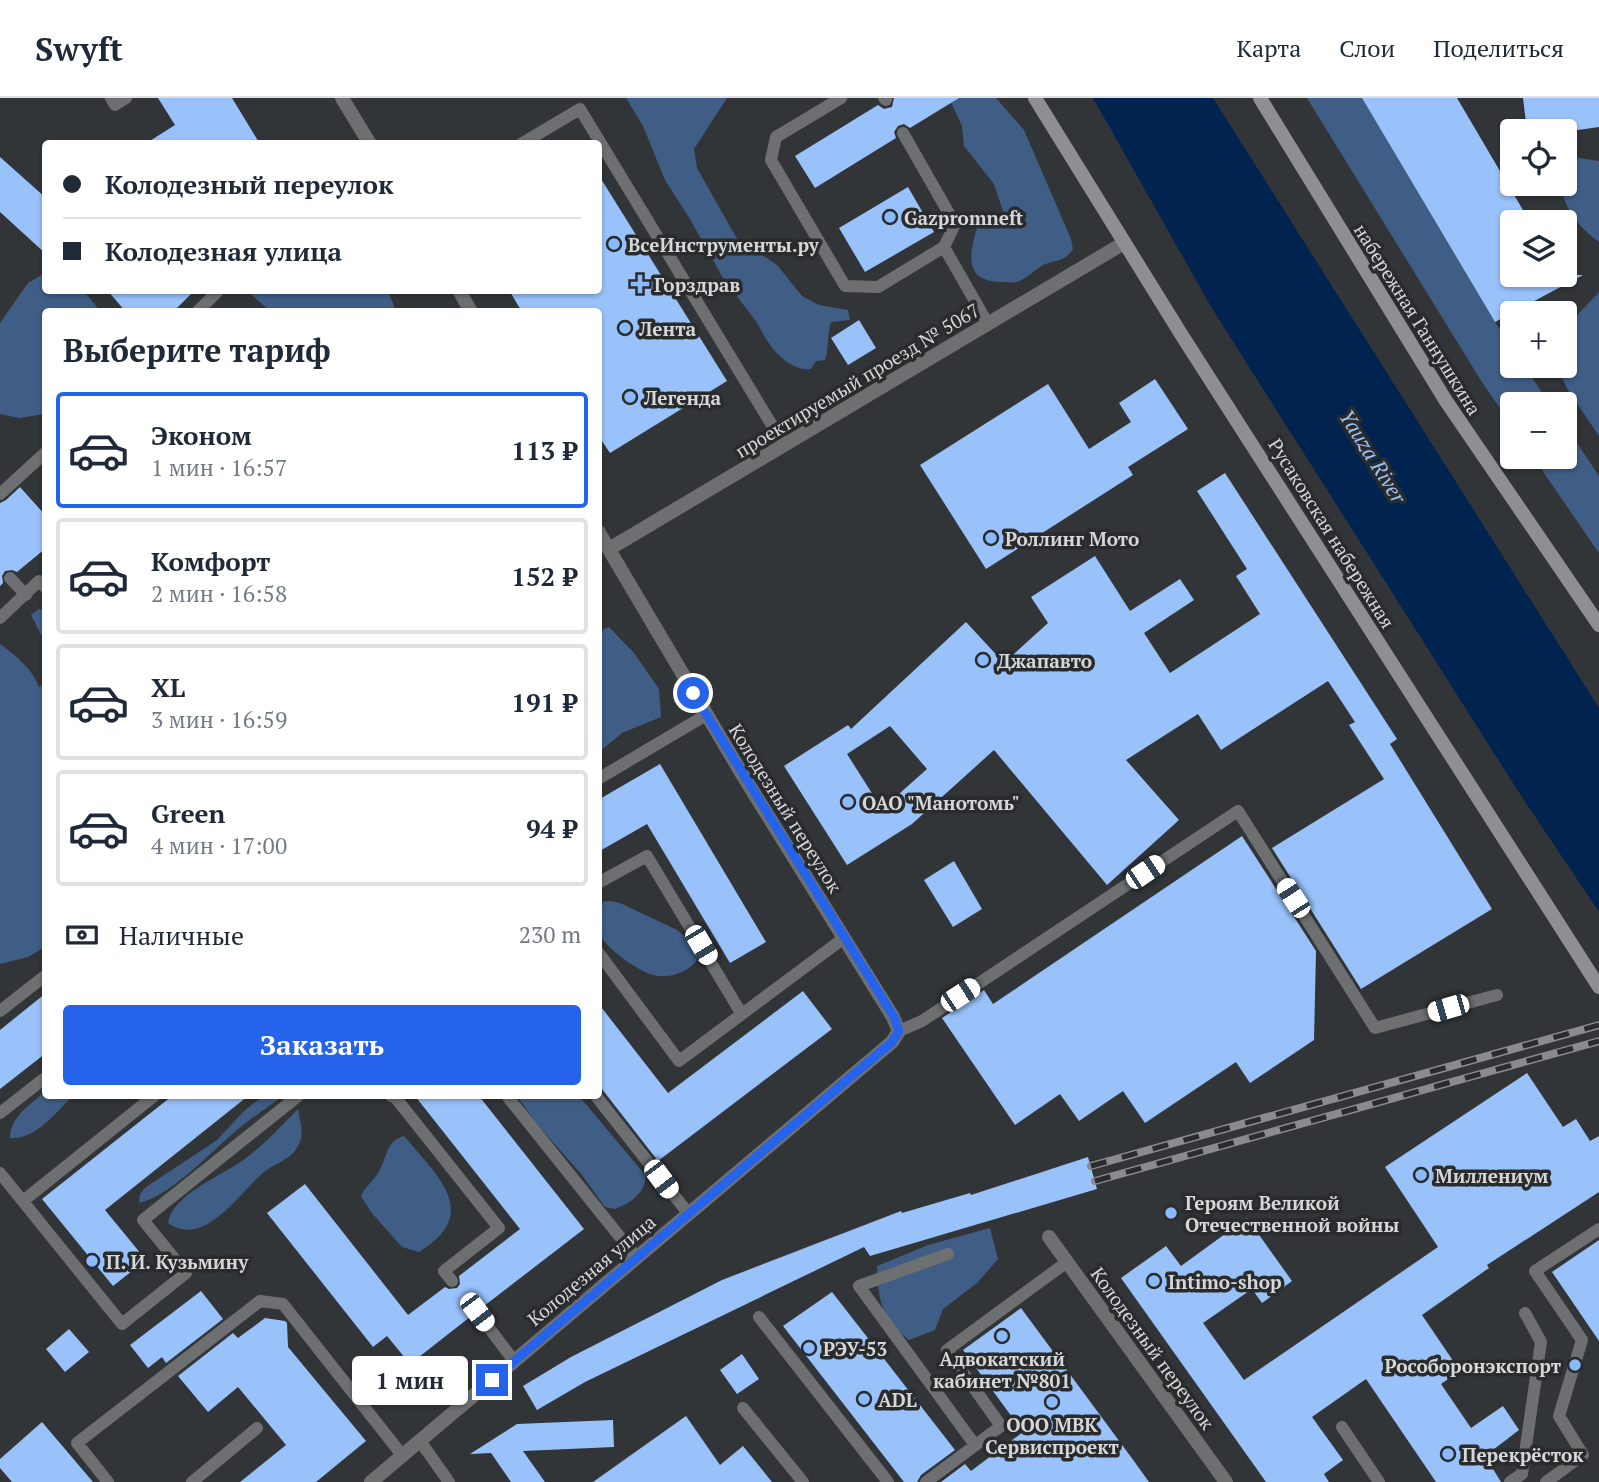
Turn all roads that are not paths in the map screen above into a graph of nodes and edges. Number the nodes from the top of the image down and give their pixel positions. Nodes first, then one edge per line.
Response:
1 (111, 98) edge
2 (126, 98) edge
3 (342, 98) edge
4 (841, 98) edge
5 (1035, 98) edge
6 (1260, 98) edge
7 (904, 133) dead end
8 (368, 140) edge
9 (528, 140) edge
10 (599, 140) edge
11 (602, 145) edge
12 (1125, 243) junction
13 (944, 247) junction
14 (215, 294) edge
15 (201, 308) edge
16 (988, 324) junction
17 (784, 445) junction
18 (42, 456) edge
19 (0, 494) edge
20 (602, 538) edge
21 (609, 549) junction
22 (10, 578) dead end
23 (42, 584) edge
24 (26, 595) junction
25 (0, 618) edge
26 (1599, 625) edge
27 (706, 715) junction
28 (602, 777) edge
29 (602, 881) edge
30 (844, 938) junction
31 (602, 956) edge
32 (42, 978) edge
33 (1599, 987) edge
34 (1497, 995) dead end
35 (0, 1011) edge
36 (741, 1013) junction
37 (899, 1031) junction
38 (42, 1080) edge
39 (150, 1099) edge
40 (294, 1099) edge
41 (397, 1099) edge
42 (509, 1099) edge
43 (598, 1099) edge
44 (0, 1113) edge
45 (0, 1172) edge
46 (23, 1201) junction
47 (688, 1213) junction
48 (1599, 1228) edge
49 (1049, 1237) dead end
50 (948, 1254) dead end
51 (636, 1257) junction
52 (1067, 1262) junction
53 (452, 1281) dead end
54 (477, 1312) dead end
55 (1525, 1313) dead end
56 (760, 1317) dead end
57 (514, 1361) junction
58 (743, 1408) dead end
59 (1342, 1427) dead end
60 (257, 1428) dead end
61 (419, 1441) junction
62 (975, 1446) junction
63 (402, 1455) junction
64 (108, 1482) edge
65 (192, 1482) edge
66 (371, 1482) edge
67 (449, 1482) edge
68 (803, 1482) edge
69 (888, 1482) edge
70 (926, 1482) edge
71 (1226, 1482) edge
72 (1379, 1482) edge
73 (1510, 1482) edge
74 (1546, 1482) edge

1 - 2 lane
3 - 8 street
4 - 13 lane
5 - 12 main road, Русаковская набережная
6 - 26 main road, набережная Ганнушкина
7 - 13 lane
9 - 10 lane
11 - 17 lane
12 - 16 street, проектируемый проезд № 5067
12 - 33 main road, Русаковская набережная
13 - 16 lane
14 - 15 lane
16 - 17 street, проектируемый проезд № 5067
17 - 21 street, проектируемый проезд № 5067
18 - 19 lane
20 - 21 street, Колодезный переулок
21 - 27 street, Колодезный переулок
22 - 24 lane
23 - 24 lane
24 - 25 lane
27 - 28 lane
27 - 30 street, Колодезный переулок
29 - 36 lane
30 - 36 lane
30 - 37 street, Колодезный переулок
31 - 36 lane
32 - 35 lane
34 - 37 lane
37 - 47 street, Колодезная улица
38 - 44 lane
39 - 46 lane
40 - 46 lane
41 - 53 lane
42 - 51 lane
43 - 47 lane
45 - 46 lane
47 - 51 street, Колодезная улица
48 - 74 lane
49 - 52 street, Колодезный переулок
50 - 62 lane
51 - 57 street, Колодезная улица
52 - 62 lane
52 - 71 street, Колодезный переулок
54 - 57 lane
55 - 73 lane
56 - 69 lane
57 - 61 street, Колодезная улица
58 - 68 lane
59 - 72 lane
60 - 65 lane
61 - 63 street, Колодезная улица
61 - 67 lane
62 - 70 lane
63 - 64 lane
63 - 66 street, Колодезная улица

